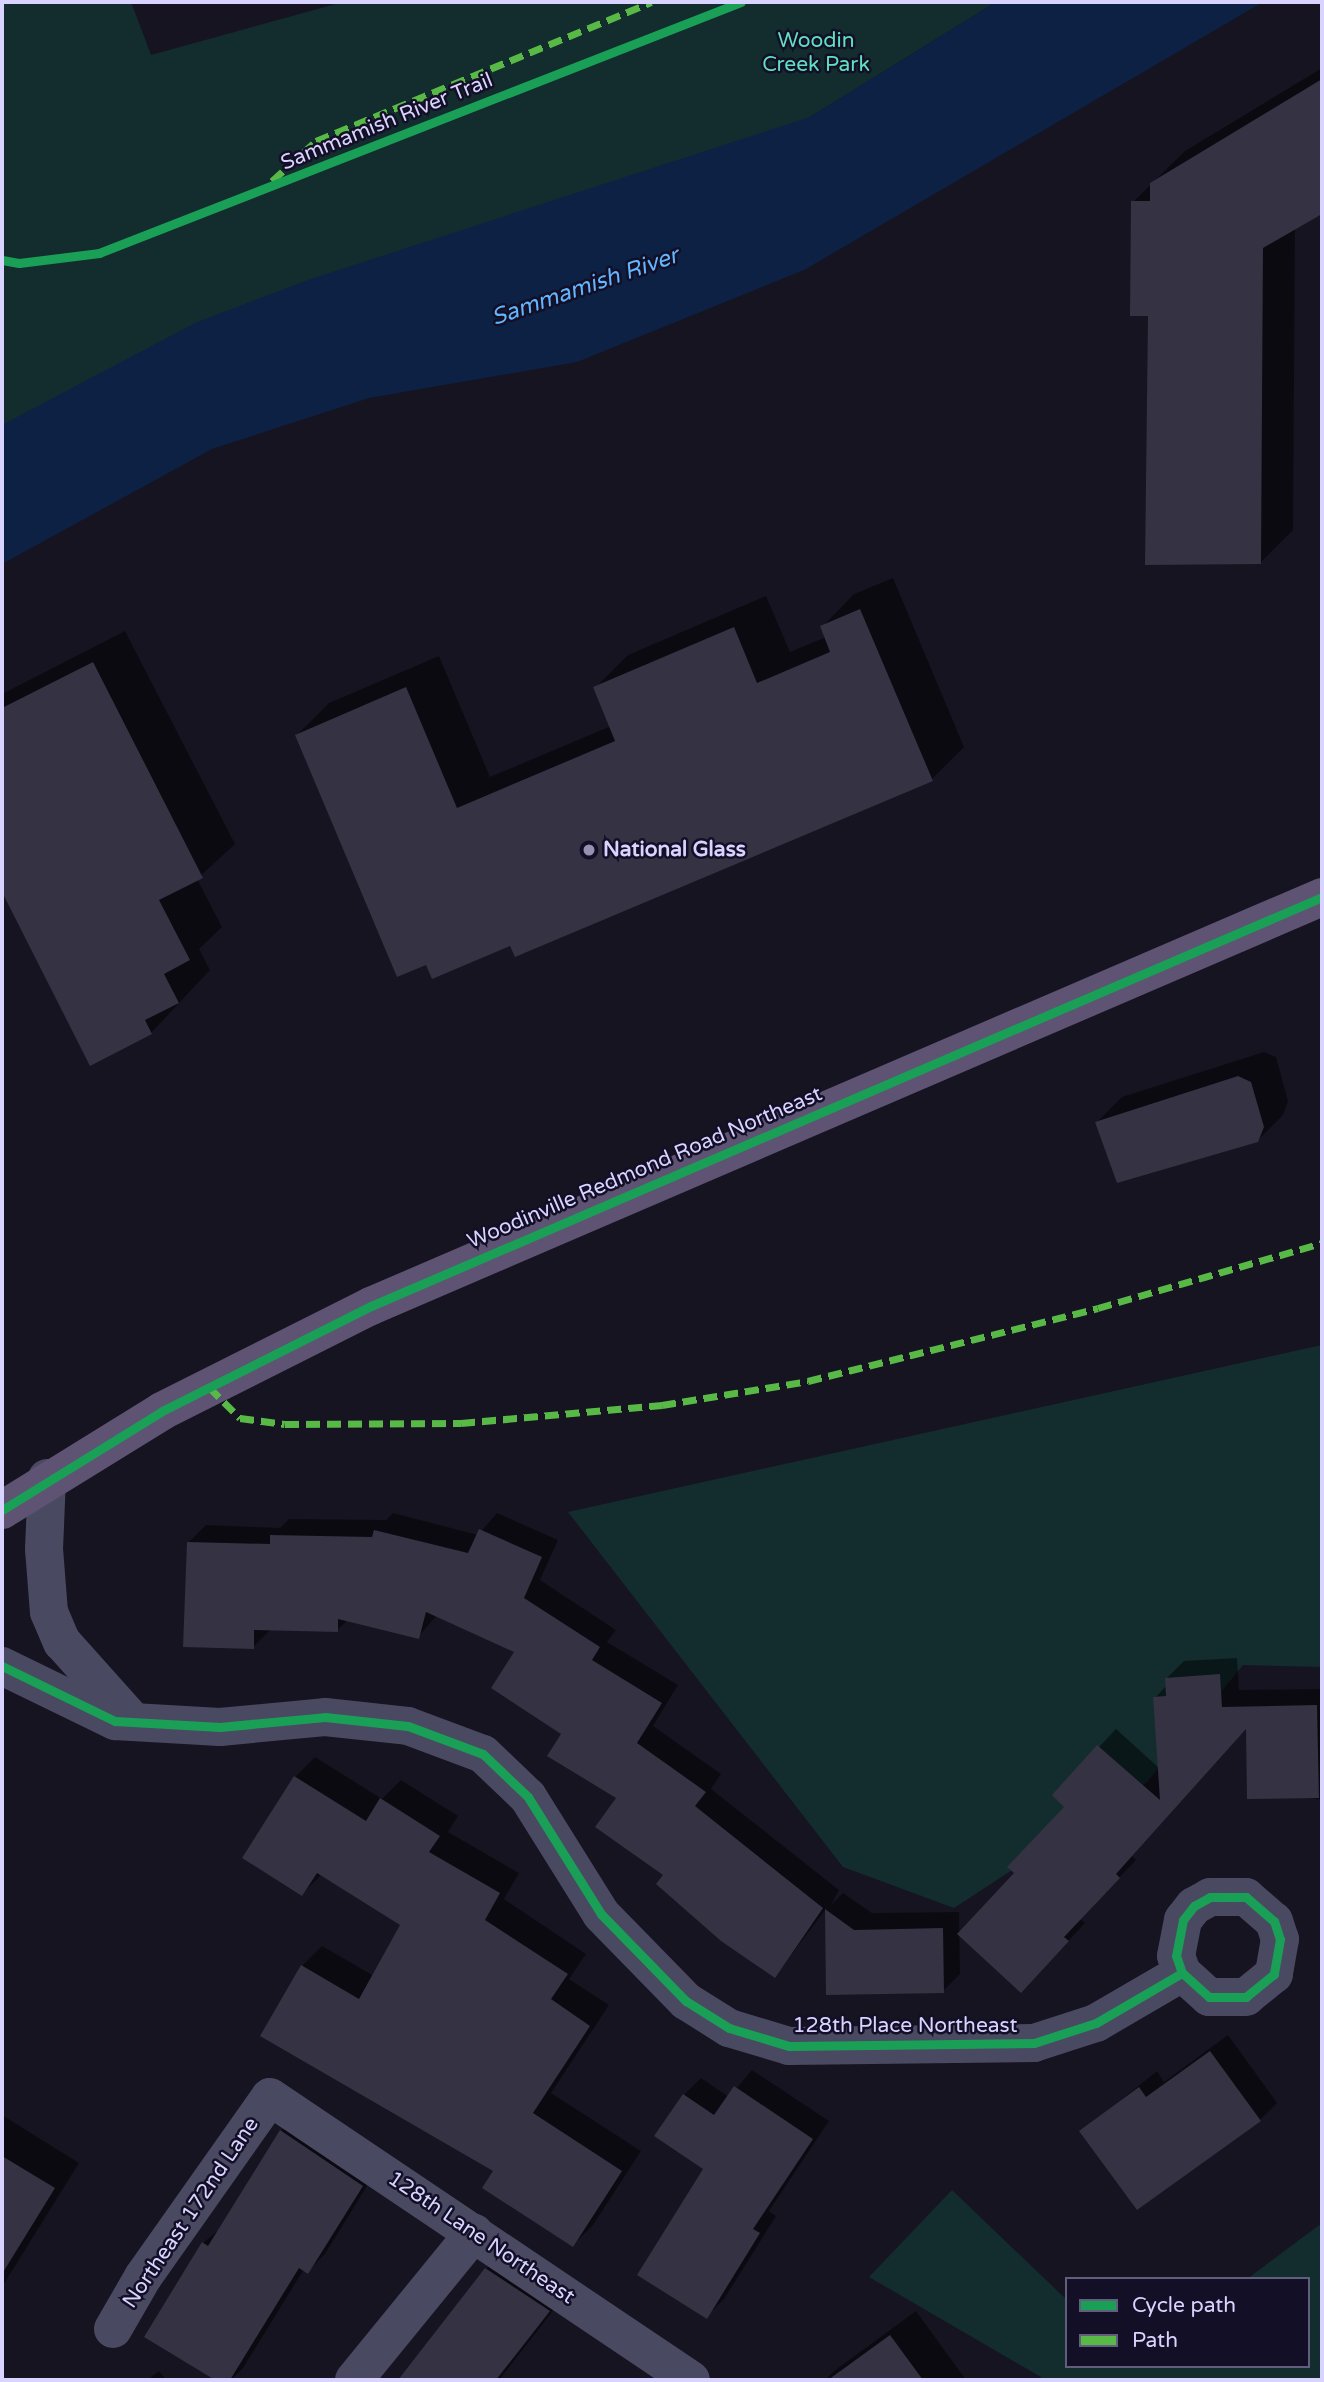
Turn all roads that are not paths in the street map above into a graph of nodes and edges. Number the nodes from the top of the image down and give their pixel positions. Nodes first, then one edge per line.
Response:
1 (1322, 897) edge
2 (47, 1478) junction
3 (2, 1510) edge
4 (2, 1666) edge
5 (134, 1722) junction
6 (1182, 1973) dead end
7 (270, 2097) joint
8 (474, 2232) junction
9 (113, 2329) dead end
10 (354, 2380) edge
11 (691, 2380) edge

1 - 2 main road, Woodinville Redmond Road Northeast
2 - 3 main road, Woodinville Redmond Road Northeast
2 - 5 street
4 - 5 street, 128th Place Northeast
5 - 6 street, 128th Place Northeast
7 - 8 street, 128th Lane Northeast
7 - 9 street, Northeast 172nd Lane
8 - 10 street
8 - 11 street, 128th Lane Northeast

